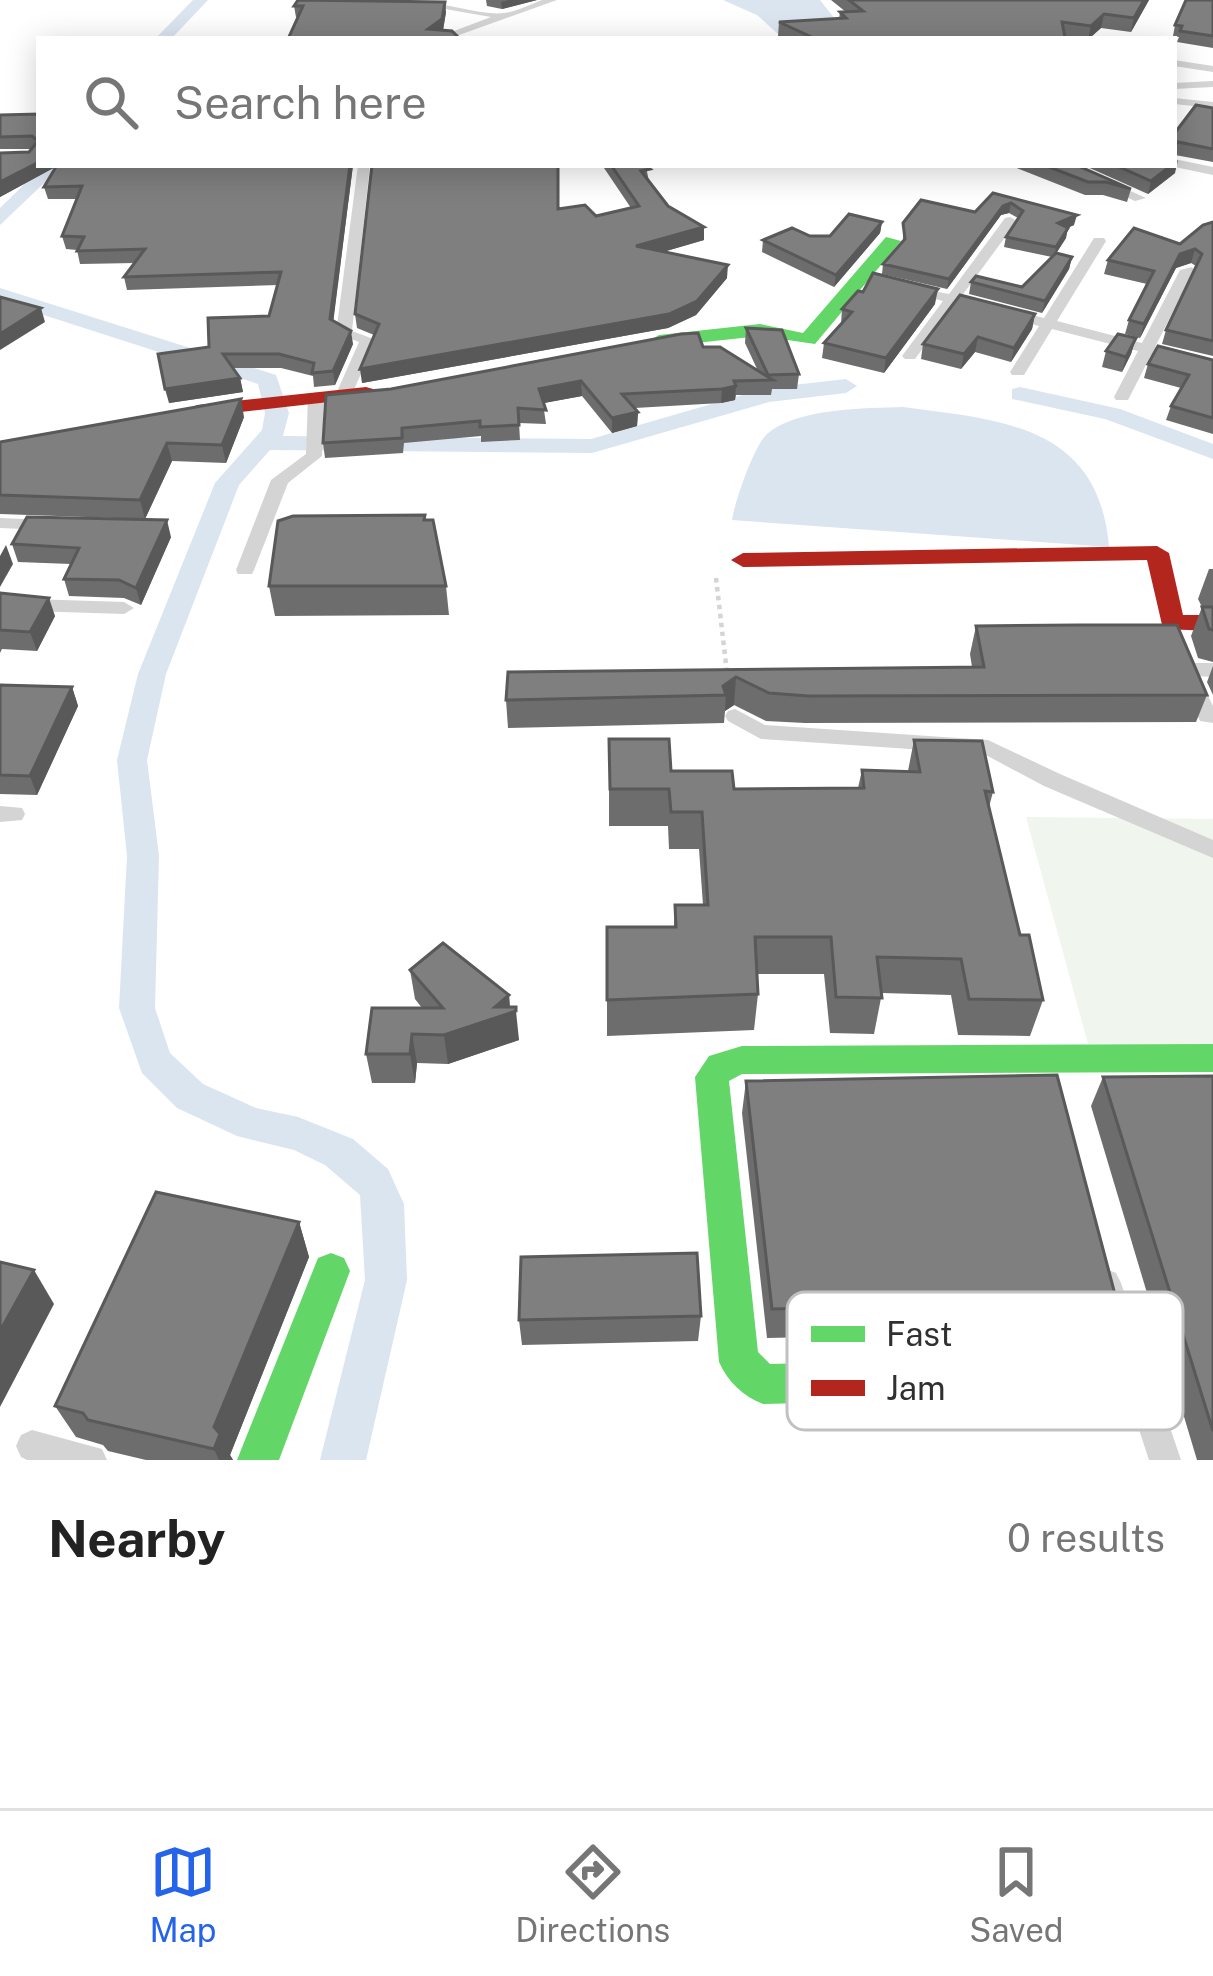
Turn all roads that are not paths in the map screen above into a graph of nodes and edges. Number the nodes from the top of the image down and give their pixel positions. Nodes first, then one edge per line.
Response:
1 (552, 0) edge
2 (399, 4) edge
3 (503, 17) junction
4 (447, 36) edge
5 (1177, 63) edge
6 (1209, 68) edge
7 (1208, 83) edge
8 (1177, 86) edge
9 (1177, 101) edge
10 (1213, 105) edge
11 (1177, 164) edge
12 (364, 168) edge
13 (1068, 168) edge
14 (1213, 171) edge
15 (1140, 197) dead end
16 (1010, 221) edge
17 (1100, 241) dead end
18 (892, 242) dead end
19 (1187, 270) dead end
20 (862, 276) junction
21 (952, 299) junction
22 (1048, 324) junction
23 (639, 345) edge
24 (1147, 349) junction
25 (910, 356) dead end
26 (1213, 366) edge
27 (1018, 373) dead end
28 (392, 392) edge
29 (321, 396) junction
30 (1122, 397) dead end
31 (174, 415) edge
32 (0, 524) edge
33 (71, 526) edge
34 (743, 560) dead end
35 (244, 570) dead end
36 (0, 604) edge
37 (124, 608) dead end
38 (1172, 623) junction
39 (1213, 623) edge
40 (1187, 670) junction
41 (1213, 670) edge
42 (735, 716) road end
43 (1211, 722) edge
44 (1213, 849) edge
45 (1213, 1058) edge
46 (1100, 1258) edge
47 (331, 1271) dead end
48 (1110, 1292) edge
49 (787, 1383) edge
50 (1154, 1430) edge
51 (32, 1446) dead end
52 (91, 1460) edge
53 (258, 1460) edge
54 (1165, 1460) edge

1 - 3 street
2 - 3 street
3 - 4 street
5 - 6 street
6 - 7 street
7 - 8 street
9 - 10 street
11 - 14 street
12 - 29 street
13 - 15 street
16 - 21 street
17 - 22 street
18 - 20 street
19 - 24 street
20 - 21 street
20 - 23 street
21 - 22 street
21 - 25 street
22 - 24 street
22 - 27 street
24 - 26 street
24 - 30 street
28 - 29 street
29 - 31 street
29 - 35 street
32 - 33 street
34 - 38 street
36 - 37 street
38 - 39 street
38 - 40 street
40 - 41 street
40 - 43 street
42 - 44 street
45 - 49 street
46 - 48 street
47 - 53 street
50 - 54 street
51 - 52 street

